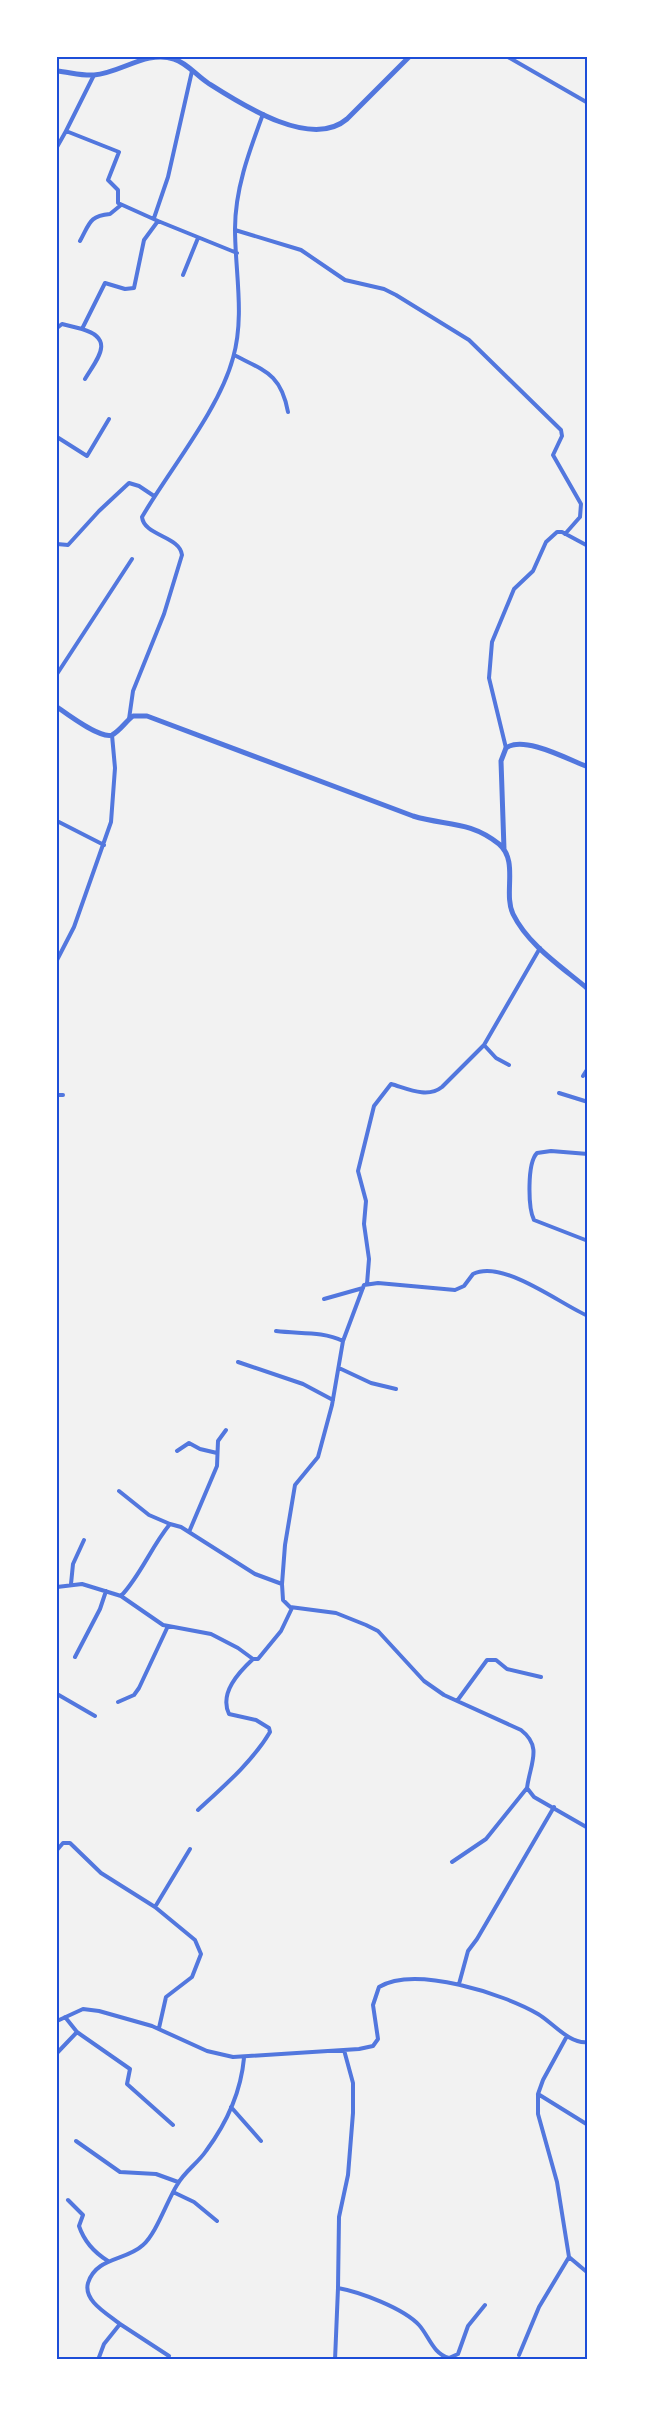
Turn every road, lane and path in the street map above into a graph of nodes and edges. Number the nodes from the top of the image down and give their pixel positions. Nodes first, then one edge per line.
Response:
1 (168, 57) edge
2 (409, 57) edge
3 (508, 57) edge
4 (192, 71) junction
5 (57, 72) edge
6 (94, 75) junction
7 (588, 103) edge
8 (263, 114) junction
9 (66, 131) junction
10 (57, 147) edge
11 (121, 205) junction
12 (156, 219) junction
13 (235, 230) junction
14 (198, 238) junction
15 (80, 241) dead end
16 (237, 253) junction
17 (183, 275) dead end
18 (57, 328) edge
19 (82, 329) junction
20 (234, 355) junction
21 (84, 379) dead end
22 (288, 412) dead end
23 (109, 419) dead end
24 (57, 437) edge
25 (154, 496) junction
26 (566, 534) junction
27 (57, 544) edge
28 (588, 546) edge
29 (132, 559) dead end
30 (57, 674) edge
31 (58, 709) edge
32 (129, 719) junction
33 (112, 734) junction
34 (506, 748) junction
35 (588, 767) edge
36 (57, 821) edge
37 (104, 845) junction
38 (504, 849) junction
39 (540, 948) junction
40 (57, 960) edge
41 (588, 989) edge
42 (483, 1045) junction
43 (509, 1065) dead end
44 (588, 1068) edge
45 (583, 1076) dead end
46 (559, 1093) dead end
47 (57, 1095) edge
48 (63, 1095) dead end
49 (588, 1102) edge
50 (588, 1154) edge
51 (588, 1240) edge
52 (367, 1284) junction
53 (363, 1288) junction
54 (324, 1299) dead end
55 (588, 1316) edge
56 (276, 1331) dead end
57 (344, 1341) junction
58 (238, 1362) dead end
59 (339, 1368) junction
60 (396, 1389) dead end
61 (333, 1400) junction
62 (226, 1430) dead end
63 (177, 1451) dead end
64 (217, 1453) junction
65 (119, 1491) dead end
66 (170, 1524) junction
67 (189, 1532) junction
68 (84, 1540) dead end
69 (71, 1584) junction
70 (282, 1584) junction
71 (57, 1587) edge
72 (106, 1591) junction
73 (120, 1596) junction
74 (291, 1608) junction
75 (168, 1626) junction
76 (75, 1657) dead end
77 (253, 1659) junction
78 (541, 1677) dead end
79 (57, 1694) edge
80 (457, 1701) junction
81 (118, 1702) dead end
82 (95, 1716) dead end
83 (527, 1788) junction
84 (554, 1807) junction
85 (198, 1810) dead end
86 (588, 1828) edge
87 (190, 1849) dead end
88 (57, 1850) edge
89 (452, 1862) dead end
90 (154, 1907) junction
91 (459, 1984) junction
92 (65, 2017) junction
93 (57, 2021) edge
94 (159, 2028) junction
95 (77, 2032) junction
96 (567, 2036) junction
97 (588, 2042) edge
98 (344, 2050) junction
99 (57, 2053) edge
100 (244, 2058) junction
101 (538, 2094) junction
102 (231, 2107) junction
103 (172, 2125) dead end
104 (588, 2125) edge
105 (76, 2141) dead end
106 (261, 2141) dead end
107 (178, 2182) junction
108 (173, 2192) junction
109 (68, 2200) dead end
110 (217, 2222) dead end
111 (569, 2257) junction
112 (108, 2261) junction
113 (588, 2273) edge
114 (338, 2288) junction
115 (485, 2305) dead end
116 (120, 2324) junction
117 (519, 2355) dead end
118 (169, 2356) dead end
119 (98, 2360) edge
120 (335, 2360) edge

1 - 4 street
1 - 6 street
2 - 8 street
3 - 7 street
4 - 8 street
4 - 12 street
5 - 6 street
6 - 9 street
8 - 13 street
9 - 10 street
9 - 11 street
11 - 12 street
11 - 15 street
12 - 14 street
12 - 19 street
13 - 16 street
13 - 26 street
14 - 16 street
14 - 17 street
16 - 20 street
18 - 19 street
19 - 21 street
20 - 22 street
20 - 25 street
23 - 24 street
25 - 27 street
25 - 32 street
26 - 28 street
26 - 34 street
29 - 30 street
31 - 33 street
32 - 33 street
32 - 38 street
33 - 37 street
34 - 35 street
34 - 38 street
36 - 37 street
37 - 40 street
38 - 39 street
39 - 41 street
39 - 42 street
42 - 43 street
42 - 52 street
44 - 45 street
46 - 49 street
47 - 48 street
50 - 51 street
52 - 53 street
52 - 55 street
53 - 54 street
53 - 57 street
56 - 57 street
57 - 59 street
58 - 61 street
59 - 60 street
59 - 61 street
61 - 70 street
62 - 64 street
63 - 64 street
64 - 67 street
65 - 66 street
66 - 67 street
66 - 73 street
67 - 70 street
68 - 69 street
69 - 71 street
69 - 72 street
70 - 74 street
72 - 73 street
72 - 76 street
73 - 75 street
74 - 77 street
74 - 80 street
75 - 77 street
75 - 81 street
77 - 85 street
78 - 80 street
79 - 82 street
80 - 83 street
83 - 84 street
83 - 89 street
84 - 86 street
84 - 91 street
87 - 90 street
88 - 90 street
90 - 94 street
91 - 96 street
91 - 98 street
92 - 93 street
92 - 94 street
92 - 95 street
94 - 100 street
95 - 99 street
95 - 103 street
96 - 97 street
96 - 101 street
98 - 100 street
98 - 114 street
100 - 102 street
101 - 104 street
101 - 111 street
102 - 106 street
102 - 107 street
105 - 107 street
107 - 108 street
108 - 110 street
108 - 112 street
109 - 112 street
111 - 113 street
111 - 117 street
112 - 116 street
114 - 115 street
114 - 120 street
116 - 118 street
116 - 119 street

